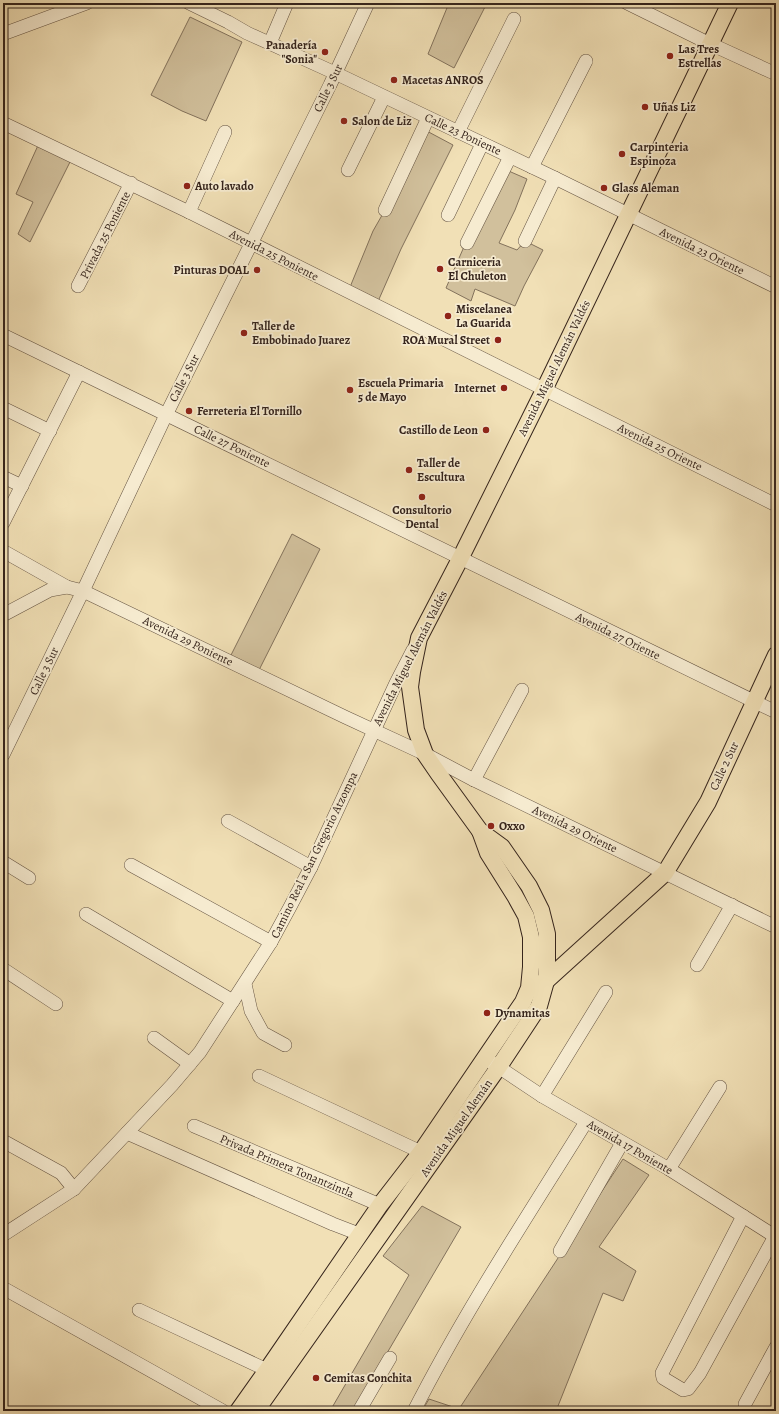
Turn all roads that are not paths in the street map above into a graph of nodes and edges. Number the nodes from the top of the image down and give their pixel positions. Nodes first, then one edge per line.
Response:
1 (87, 3) edge
2 (189, 3) edge
3 (287, 3) edge
4 (368, 3) edge
5 (628, 3) edge
6 (730, 3) edge
7 (514, 19) dead end
8 (3, 34) edge
9 (270, 43) junction
10 (711, 44) junction
11 (586, 61) dead end
12 (336, 73) junction
13 (776, 74) edge
14 (384, 97) junction
15 (428, 118) junction
16 (3, 123) edge
17 (225, 132) dead end
18 (458, 132) junction
19 (482, 144) junction
20 (510, 157) junction
21 (532, 167) junction
22 (348, 170) dead end
23 (555, 178) junction
24 (131, 183) junction
25 (385, 210) dead end
26 (189, 212) junction
27 (628, 215) junction
28 (448, 216) dead end
29 (524, 241) dead end
30 (467, 243) dead end
31 (251, 244) junction
32 (78, 286) dead end
33 (776, 287) edge
34 (3, 335) edge
35 (79, 372) junction
36 (544, 390) junction
37 (3, 408) edge
38 (166, 415) junction
39 (50, 431) junction
40 (3, 477) edge
41 (22, 486) junction
42 (776, 505) edge
43 (3, 523) edge
44 (3, 550) edge
45 (460, 559) junction
46 (67, 587) junction
47 (83, 591) junction
48 (3, 615) edge
49 (419, 638) junction
50 (776, 655) edge
51 (522, 690) dead end
52 (754, 702) junction
53 (776, 712) edge
54 (374, 730) junction
55 (425, 754) junction
56 (3, 755) edge
57 (474, 780) junction
58 (228, 821) dead end
59 (480, 831) junction
60 (3, 862) edge
61 (131, 865) dead end
62 (311, 866) junction
63 (665, 873) junction
64 (28, 878) dead end
65 (732, 905) junction
66 (86, 914) dead end
67 (776, 927) edge
68 (271, 942) junction
69 (697, 965) dead end
70 (3, 969) edge
71 (546, 980) junction
72 (245, 984) junction
73 (529, 988) junction
74 (606, 992) dead end
75 (233, 1001) junction
76 (56, 1004) dead end
77 (154, 1038) dead end
78 (285, 1045) dead end
79 (485, 1058) junction
80 (190, 1064) junction
81 (498, 1068) junction
82 (259, 1076) dead end
83 (720, 1087) dead end
84 (542, 1096) junction
85 (586, 1122) junction
86 (194, 1126) dead end
87 (127, 1133) junction
88 (3, 1141) edge
89 (622, 1143) junction
90 (421, 1152) junction
91 (669, 1169) junction
92 (74, 1189) junction
93 (380, 1205) junction
94 (743, 1216) junction
95 (359, 1234) junction
96 (3, 1235) edge
97 (775, 1236) edge
98 (560, 1251) dead end
99 (3, 1288) edge
100 (139, 1310) dead end
101 (776, 1347) edge
102 (390, 1358) dead end
103 (267, 1370) junction
104 (745, 1404) dead end
105 (223, 1411) edge
106 (238, 1411) edge
107 (256, 1411) edge
108 (360, 1411) edge
109 (414, 1411) edge

1 - 8 street
2 - 9 street, Calle 23 Poniente
3 - 9 street
4 - 12 street, Calle 3 Sur
5 - 10 street
6 - 10 main road, Avenida Miguel Alemán Valdés
7 - 18 street
9 - 12 street, Calle 23 Poniente
10 - 13 street
10 - 27 main road, Avenida Miguel Alemán Valdés
11 - 21 street
12 - 14 street, Calle 23 Poniente
12 - 31 street, Calle 3 Sur
14 - 15 street, Calle 23 Poniente
14 - 22 street
15 - 18 street, Calle 23 Poniente
15 - 25 street
16 - 24 street, Avenida 25 Poniente
17 - 26 street
18 - 19 street, Calle 23 Poniente
19 - 20 street, Calle 23 Poniente
19 - 28 street
20 - 21 street, Calle 23 Poniente
20 - 30 street
21 - 23 street, Calle 23 Poniente
23 - 27 street, Calle 23 Poniente
23 - 29 street
24 - 26 street, Avenida 25 Poniente
24 - 32 street, Privada 25 Poniente
26 - 31 street, Avenida 25 Poniente
27 - 33 street, Avenida 23 Oriente
27 - 36 main road, Avenida Miguel Alemán Valdés
31 - 36 street, Avenida 25 Poniente
31 - 38 street, Calle 3 Sur
34 - 35 street, Calle 27 Poniente
35 - 38 street, Calle 27 Poniente
35 - 39 street
36 - 42 street, Avenida 25 Oriente
36 - 45 main road, Avenida Miguel Alemán Valdés
37 - 39 street
38 - 45 street, Calle 27 Poniente
38 - 47 street, Calle 3 Sur
39 - 41 street
40 - 41 street
41 - 43 street
44 - 46 street, Avenida 29 Poniente
45 - 49 main road, Avenida Miguel Alemán Valdés
45 - 52 street, Avenida 27 Oriente
46 - 47 street, Avenida 29 Poniente
46 - 48 street
47 - 54 street, Avenida 29 Poniente
47 - 56 street, Calle 3 Sur
49 - 54 street, Avenida Miguel Alemán Valdés
49 - 55 main road, Avenida Miguel Alemán
50 - 52 main road, Calle 2 Sur
51 - 57 street
52 - 53 street, Avenida 27 Oriente
52 - 63 main road, Calle 2 Sur
54 - 55 street, Avenida 29 Oriente
54 - 62 street, Camino Real a San Gregorio Atzompa
55 - 57 street, Avenida 29 Oriente
55 - 59 main road, Avenida Miguel Alemán
57 - 63 street, Avenida 29 Oriente
58 - 62 street
59 - 71 main road, Avenida Miguel Alemán
59 - 73 main road, Avenida Miguel Alemán
60 - 64 street
61 - 68 street
62 - 68 street, Camino Real a San Gregorio Atzompa
63 - 65 street, Avenida 29 Oriente
63 - 71 main road, Calle 2 Sur
65 - 67 street, Avenida 29 Oriente
65 - 69 street
66 - 75 street
68 - 72 street, Camino Real a San Gregorio Atzompa
70 - 76 street
71 - 73 main road, Calle 2 Sur
71 - 81 main road, Avenida Miguel Alemán
72 - 75 street, Camino Real a San Gregorio Atzompa
72 - 78 street
73 - 79 main road, Avenida Miguel Alemán
74 - 84 street
75 - 80 street, Camino Real a San Gregorio Atzompa
77 - 80 street
79 - 81 street, Avenida 17 Poniente
79 - 90 main road, Avenida Miguel Alemán
80 - 87 street, Camino Real a San Gregorio Atzompa
81 - 84 street, Avenida 17 Poniente
81 - 107 main road, Avenida Miguel Alemán
82 - 90 street
83 - 91 street
84 - 85 street, Avenida 17 Poniente
85 - 89 street, Avenida 17 Poniente
85 - 109 street
86 - 93 street, Privada Primera Tonantzintla
87 - 92 street, Camino Real a San Gregorio Atzompa
87 - 95 street
88 - 92 street
89 - 91 street, Avenida 17 Poniente
89 - 98 street
90 - 93 main road, Avenida Miguel Alemán
91 - 94 street, Avenida 17 Poniente
92 - 96 street, Camino Real a San Gregorio Atzompa
93 - 95 main road, Avenida Miguel Alemán
94 - 97 street, Avenida 17 Poniente
94 - 97 street
95 - 103 main road, Avenida Miguel Alemán
99 - 105 street
100 - 103 street
101 - 104 street
102 - 108 street
103 - 106 main road, Avenida Miguel Alemán

